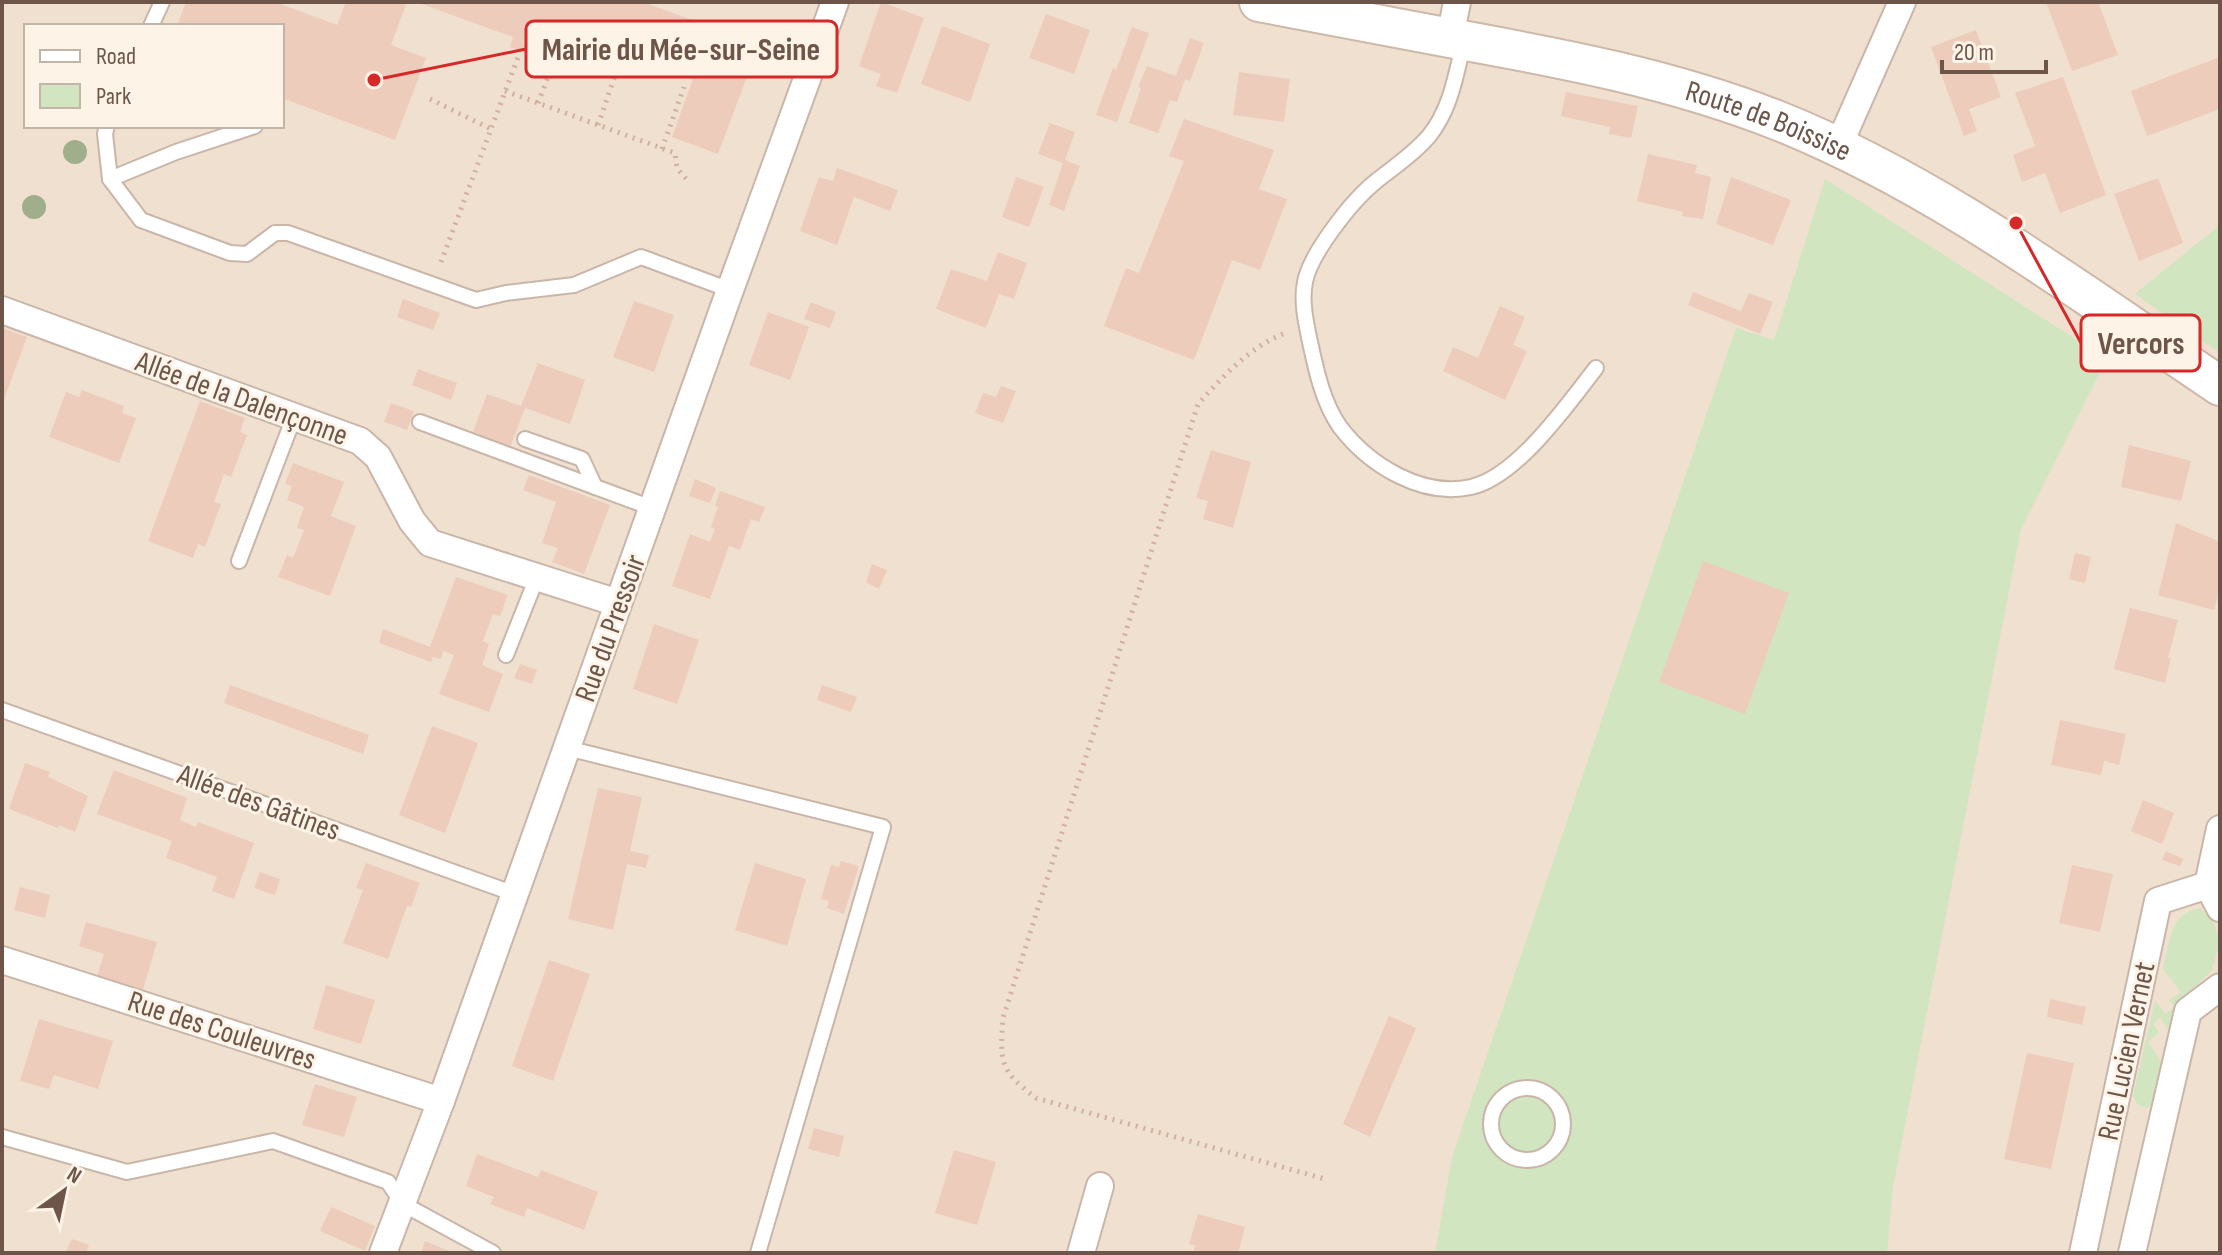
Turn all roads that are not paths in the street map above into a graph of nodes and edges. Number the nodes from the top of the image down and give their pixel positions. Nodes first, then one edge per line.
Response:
1 (162, 2) edge
2 (835, 2) edge
3 (1259, 2) edge
4 (1902, 2) edge
5 (152, 24) edge
6 (1457, 27) edge
7 (106, 128) edge
8 (249, 128) edge
9 (1838, 147) junction
10 (110, 179) junction
11 (730, 290) junction
12 (2, 310) edge
13 (1596, 368) dead end
14 (2220, 386) edge
15 (294, 417) junction
16 (420, 422) dead end
17 (525, 439) dead end
18 (595, 487) junction
19 (652, 508) junction
20 (239, 561) dead end
21 (537, 577) junction
22 (618, 603) junction
23 (506, 655) dead end
24 (2, 710) edge
25 (567, 748) junction
26 (2220, 829) edge
27 (515, 894) junction
28 (2214, 896) edge
29 (2, 960) edge
30 (2220, 987) edge
31 (441, 1101) junction
32 (2, 1137) edge
33 (1557, 1145) joint
34 (1100, 1186) dead end
35 (403, 1204) junction
36 (383, 1253) edge
37 (493, 1253) edge
38 (758, 1253) edge
39 (1081, 1253) edge
40 (2083, 1253) edge
41 (2132, 1253) edge

1 - 5 lane
2 - 11 street, Rue du Pressoir
3 - 6 street, Route de Boissise
4 - 9 street
6 - 9 street, Route de Boissise
6 - 13 lane
7 - 10 lane
8 - 10 lane
9 - 14 street, Route de Boissise
10 - 11 lane
11 - 19 street, Rue du Pressoir
12 - 15 street, Allée de la Dalençonne
15 - 20 lane
15 - 21 street, Allée de la Dalençonne
16 - 18 lane
17 - 18 lane
18 - 19 lane
19 - 22 street, Rue du Pressoir
21 - 22 street, Allée de la Dalençonne
21 - 23 lane
22 - 25 street, Rue du Pressoir
24 - 27 lane, Allée des Gâtines
25 - 27 street, Rue du Pressoir
25 - 38 lane
26 - 28 street, Rue Lucien Vernet
27 - 31 street, Rue du Pressoir
28 - 40 street, Rue Lucien Vernet
29 - 31 street, Rue des Couleuvres
30 - 41 street, Rue Lucien Vernet
31 - 35 street, Rue du Pressoir
32 - 35 lane
33 - 33 lane
34 - 39 street
35 - 36 street, Rue du Pressoir
35 - 37 lane

